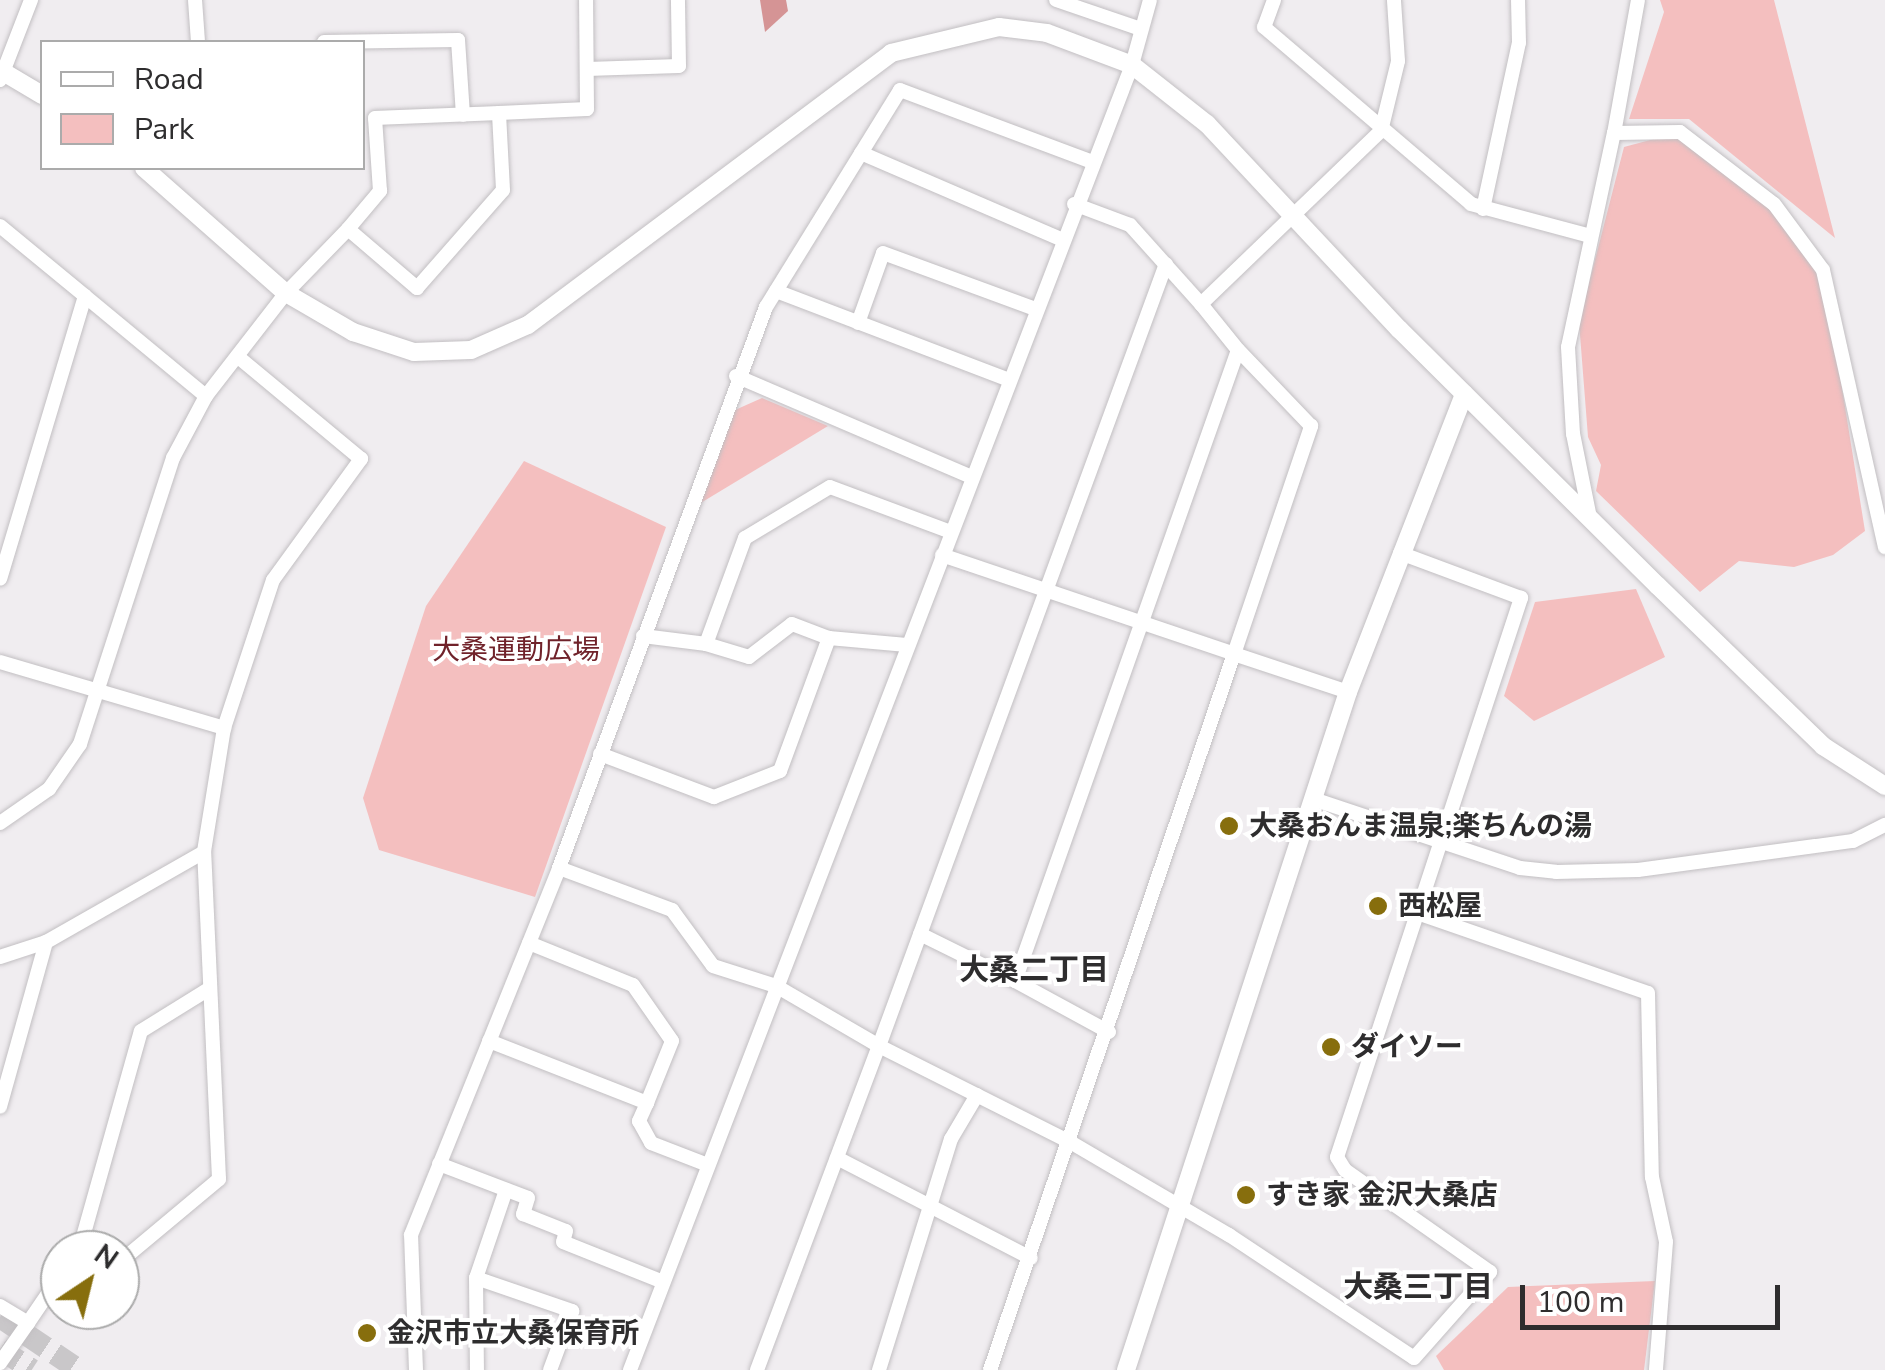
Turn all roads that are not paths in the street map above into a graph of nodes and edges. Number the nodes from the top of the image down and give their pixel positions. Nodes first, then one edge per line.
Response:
1 (31, 0) edge
2 (195, 0) edge
3 (586, 0) edge
4 (678, 0) edge
5 (1056, 0) edge
6 (1150, 0) edge
7 (1274, 0) edge
8 (1394, 0) edge
9 (1518, 0) edge
10 (1638, 0) edge
11 (1138, 28) junction
12 (198, 40) edge
13 (365, 41) edge
14 (1132, 66) junction
15 (586, 68) junction
16 (1, 74) edge
17 (40, 94) edge
18 (500, 114) junction
19 (464, 115) junction
20 (369, 118) edge
21 (1381, 131) junction
22 (1614, 133) junction
23 (861, 153) junction
24 (1090, 161) junction
25 (146, 170) edge
26 (1074, 204) junction
27 (1483, 209) junction
28 (1294, 218) junction
29 (0, 226) edge
30 (348, 229) junction
31 (1587, 235) junction
32 (1061, 239) junction
33 (1166, 264) junction
34 (776, 291) junction
35 (286, 292) junction
36 (85, 296) junction
37 (1201, 304) junction
38 (1035, 308) junction
39 (858, 322) junction
40 (1238, 350) junction
41 (236, 356) junction
42 (736, 376) junction
43 (1009, 380) junction
44 (1464, 394) junction
45 (206, 396) junction
46 (972, 477) junction
47 (1590, 518) junction
48 (951, 532) junction
49 (1885, 547) edge
50 (1400, 553) junction
51 (942, 555) junction
52 (0, 579) edge
53 (1046, 590) junction
54 (1142, 623) junction
55 (643, 636) junction
56 (829, 638) junction
57 (706, 644) junction
58 (907, 645) junction
59 (1234, 654) junction
60 (0, 662) edge
61 (1348, 692) junction
62 (100, 693) junction
63 (224, 728) junction
64 (600, 754) junction
65 (1885, 786) edge
66 (1313, 799) junction
67 (0, 823) edge
68 (1885, 825) edge
69 (1440, 844) junction
70 (204, 852) junction
71 (559, 868) junction
72 (1417, 913) junction
73 (920, 934) junction
74 (46, 942) junction
75 (529, 943) junction
76 (0, 958) edge
77 (1015, 981) junction
78 (776, 986) junction
79 (207, 990) junction
80 (1109, 1032) junction
81 (489, 1040) junction
82 (879, 1046) junction
83 (977, 1095) junction
84 (647, 1103) junction
85 (0, 1107) edge
86 (1072, 1143) junction
87 (837, 1158) junction
88 (439, 1164) junction
89 (708, 1165) junction
90 (506, 1190) junction
91 (931, 1203) junction
92 (1181, 1208) junction
93 (84, 1230) edge
94 (140, 1246) edge
95 (1030, 1258) junction
96 (476, 1278) junction
97 (663, 1282) junction
98 (0, 1306) edge
99 (40, 1306) edge
100 (28, 1324) junction
101 (0, 1363) edge
102 (1419, 1364) edge
103 (416, 1370) edge
104 (477, 1370) edge
105 (550, 1370) edge
106 (630, 1370) edge
107 (757, 1370) edge
108 (879, 1370) edge
109 (990, 1370) edge
110 (1126, 1370) edge
111 (1656, 1370) edge

1 - 16 street
2 - 12 street
3 - 15 street
4 - 15 street
5 - 11 street
6 - 11 street
7 - 21 street
8 - 21 street
9 - 27 street
10 - 22 street
11 - 14 street
13 - 19 street
14 - 24 street
14 - 28 street
14 - 35 street
15 - 18 street
16 - 17 street
18 - 19 street
18 - 30 street
19 - 20 street
20 - 30 street
21 - 27 street
21 - 28 street
22 - 31 street
22 - 49 street
23 - 24 street
23 - 32 street
23 - 34 street
24 - 26 street
25 - 35 street
26 - 32 street
26 - 33 street
27 - 31 street
28 - 37 street
28 - 44 street
29 - 36 street
30 - 35 street
31 - 47 street
32 - 38 street
33 - 37 street
33 - 53 street
34 - 39 street
34 - 42 street
35 - 41 street
36 - 45 street
36 - 52 street
37 - 40 street
38 - 39 street
38 - 43 street
39 - 43 street
40 - 54 street
40 - 59 street
41 - 45 street
41 - 63 street
42 - 46 street
42 - 55 street
43 - 46 street
44 - 47 street
44 - 50 street
45 - 62 street
46 - 48 street
47 - 65 street
48 - 51 street
48 - 57 street
50 - 61 street
50 - 69 street
51 - 53 street
51 - 58 street
53 - 54 street
53 - 73 street
54 - 59 street
54 - 77 street
55 - 57 street
55 - 64 street
56 - 57 street
56 - 58 street
56 - 64 street
58 - 78 street
59 - 61 street
59 - 80 street
60 - 62 street
61 - 66 street
62 - 63 street
62 - 67 street
63 - 70 street
64 - 71 street
66 - 69 street
66 - 92 street
68 - 69 street
69 - 72 street
70 - 74 street
70 - 79 street
71 - 75 street
71 - 78 street
72 - 102 street
72 - 111 street
73 - 77 street
73 - 82 street
74 - 76 street
74 - 85 street
75 - 81 street
75 - 84 street
77 - 80 street
78 - 82 street
78 - 89 street
79 - 93 street
79 - 94 street
80 - 86 street
81 - 84 street
81 - 88 street
82 - 83 street
82 - 87 street
83 - 86 street
83 - 91 street
84 - 89 street
86 - 92 street
86 - 95 street
87 - 91 street
87 - 107 street
88 - 90 street
88 - 103 street
89 - 97 street
90 - 96 street
90 - 97 street
91 - 95 street
91 - 108 street
92 - 102 street
92 - 110 street
95 - 109 street
96 - 104 street
96 - 105 street
97 - 106 street
98 - 100 street
99 - 100 street
100 - 101 street

